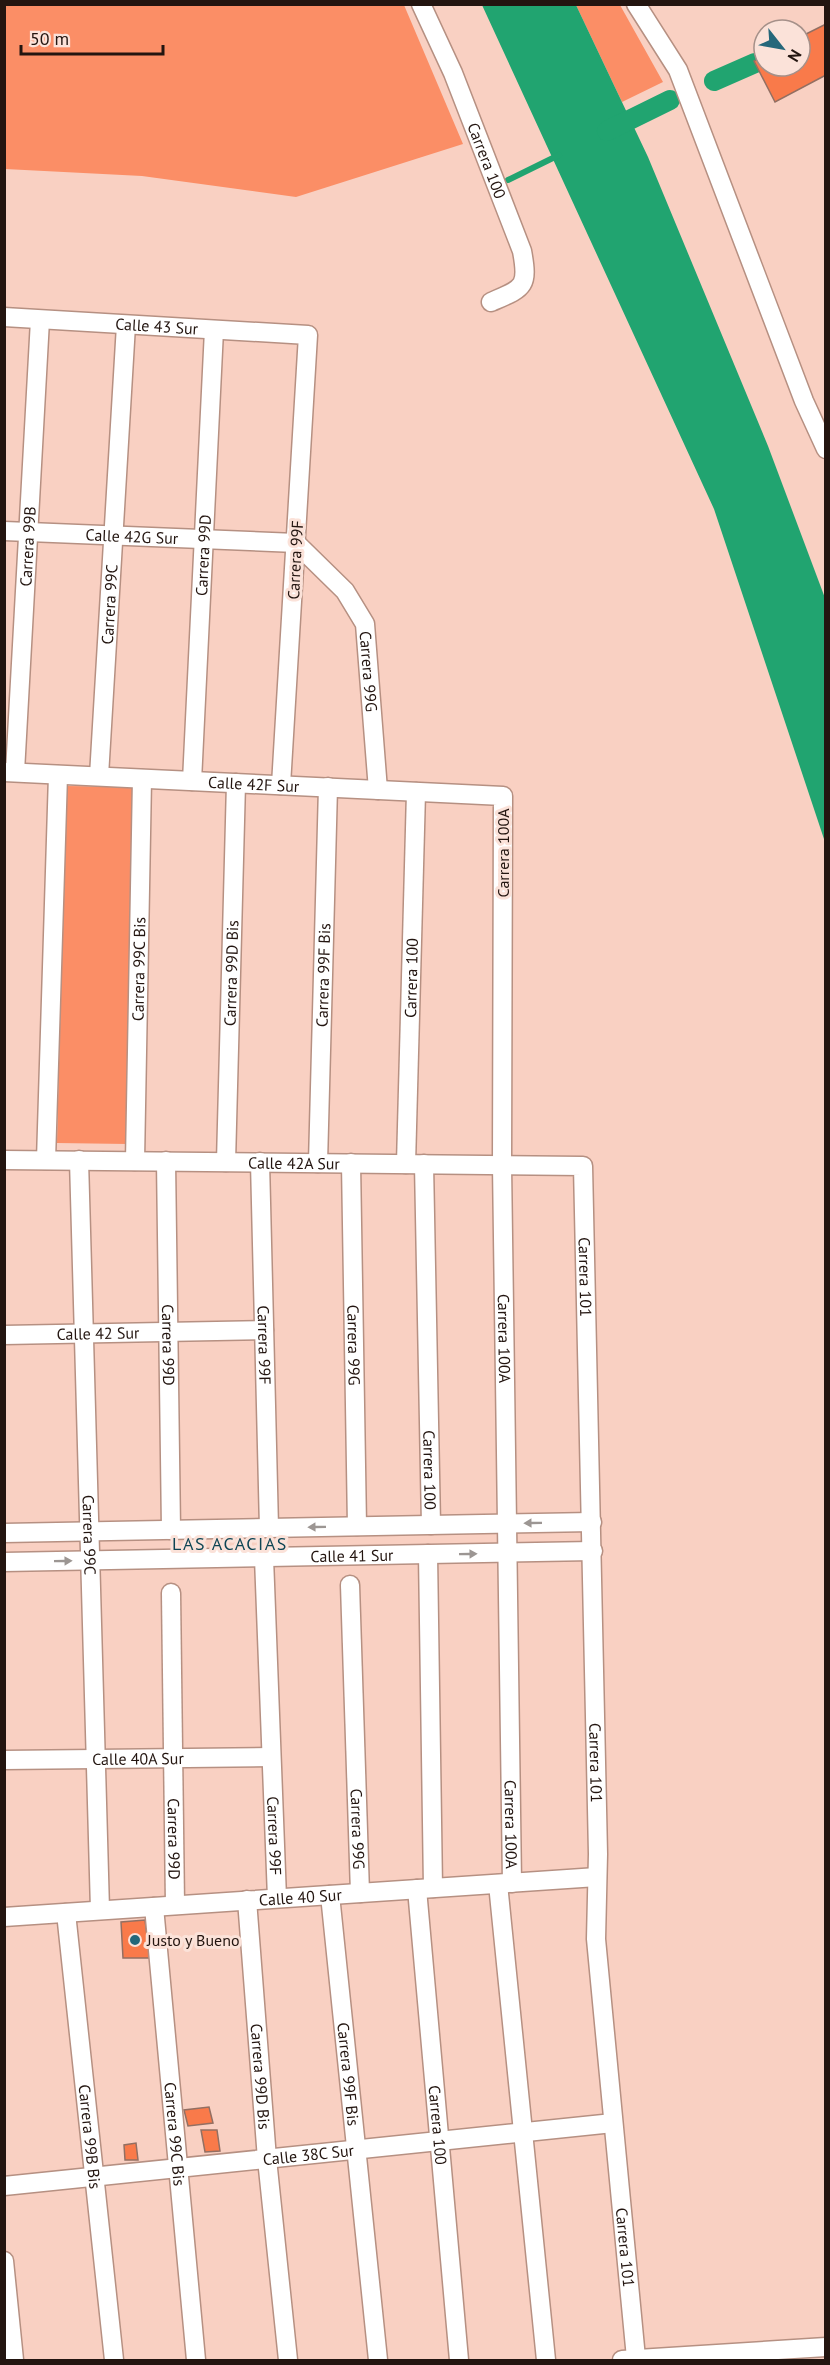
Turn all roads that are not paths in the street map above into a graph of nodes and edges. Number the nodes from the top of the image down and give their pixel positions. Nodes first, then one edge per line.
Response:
1 (421, 4) edge
2 (636, 4) edge
3 (491, 302) dead end
4 (4, 317) edge
5 (40, 320) junction
6 (126, 325) junction
7 (214, 330) junction
8 (308, 335) joint
9 (825, 449) edge
10 (4, 531) edge
11 (28, 532) junction
12 (113, 536) junction
13 (204, 540) junction
14 (296, 543) junction
15 (10, 772) edge
16 (58, 775) junction
17 (99, 776) junction
18 (142, 778) junction
19 (192, 781) junction
20 (236, 783) junction
21 (281, 785) junction
22 (328, 787) junction
23 (378, 790) junction
24 (416, 792) junction
25 (503, 796) joint
26 (4, 1160) edge
27 (46, 1160) junction
28 (79, 1160) junction
29 (135, 1161) junction
30 (166, 1161) junction
31 (226, 1162) junction
32 (260, 1162) junction
33 (318, 1163) junction
34 (351, 1163) junction
35 (406, 1164) junction
36 (424, 1164) junction
37 (502, 1165) junction
38 (583, 1166) joint
39 (264, 1330) junction
40 (168, 1333) junction
41 (84, 1334) junction
42 (4, 1335) edge
43 (592, 1522) junction
44 (507, 1523) junction
45 (432, 1525) junction
46 (357, 1526) junction
47 (269, 1528) junction
48 (171, 1530) junction
49 (89, 1531) junction
50 (4, 1533) edge
51 (593, 1551) junction
52 (507, 1553) junction
53 (428, 1554) junction
54 (264, 1557) junction
55 (90, 1560) junction
56 (4, 1562) edge
57 (350, 1585) dead end
58 (171, 1593) dead end
59 (271, 1757) junction
60 (173, 1758) junction
61 (96, 1759) junction
62 (4, 1761) edge
63 (597, 1877) junction
64 (505, 1883) junction
65 (425, 1888) junction
66 (360, 1893) junction
67 (330, 1895) junction
68 (277, 1898) junction
69 (247, 1900) junction
70 (176, 1905) junction
71 (154, 1907) junction
72 (100, 1910) junction
73 (66, 1913) junction
74 (4, 1917) edge
75 (613, 2122) junction
76 (523, 2132) junction
77 (439, 2141) junction
78 (356, 2149) junction
79 (267, 2158) junction
80 (178, 2168) junction
81 (94, 2177) junction
82 (4, 2186) edge
83 (4, 2261) edge
84 (825, 2347) edge
85 (629, 2359) edge
86 (14, 2361) edge
87 (114, 2361) edge
88 (196, 2361) edge
89 (288, 2361) edge
90 (378, 2361) edge
91 (459, 2361) edge
92 (546, 2361) edge

1 - 3 street, Carrera 100
2 - 9 street
4 - 5 street, Calle 43 Sur
5 - 6 street, Calle 43 Sur
5 - 11 street, Carrera 99B
6 - 7 street, Calle 43 Sur
6 - 12 street, Carrera 99C
7 - 8 street, Calle 43 Sur
7 - 13 street, Carrera 99D
8 - 14 street, Carrera 99F
10 - 11 street, Calle 42G Sur
11 - 12 street, Calle 42G Sur
11 - 15 street, Carrera 99B
12 - 13 street, Calle 42G Sur
12 - 17 street, Carrera 99C
13 - 14 street, Calle 42G Sur
13 - 19 street, Carrera 99D
14 - 21 street, Carrera 99F
14 - 23 street, Carrera 99G
15 - 16 street, Calle 42F Sur
16 - 17 street, Calle 42F Sur
16 - 27 street
17 - 18 street, Calle 42F Sur
18 - 19 street, Calle 42F Sur
18 - 29 street, Carrera 99C Bis
19 - 20 street, Calle 42F Sur
20 - 21 street, Calle 42F Sur
20 - 31 street, Carrera 99D Bis
21 - 22 street, Calle 42F Sur
22 - 23 street, Calle 42F Sur
22 - 33 street, Carrera 99F Bis
23 - 24 street, Calle 42F Sur
24 - 25 street, Calle 42F Sur
24 - 35 street, Carrera 100
25 - 37 street, Carrera 100A
26 - 27 street, Calle 42A Sur
27 - 28 street, Calle 42A Sur
28 - 29 street, Calle 42A Sur
28 - 41 street, Carrera 99C
29 - 30 street, Calle 42A Sur
30 - 31 street, Calle 42A Sur
30 - 40 street, Carrera 99D
31 - 32 street, Calle 42A Sur
32 - 33 street, Calle 42A Sur
32 - 39 street, Carrera 99F
33 - 34 street, Calle 42A Sur
34 - 35 street, Calle 42A Sur
34 - 46 street, Carrera 99G
35 - 36 street, Calle 42A Sur
36 - 37 street, Calle 42A Sur
36 - 45 street, Carrera 100
37 - 38 street, Calle 42A Sur
37 - 44 street, Carrera 100A
38 - 43 street, Carrera 101
39 - 40 street, Calle 42 Sur
39 - 47 street, Carrera 99F
40 - 41 street, Calle 42 Sur
40 - 48 street, Carrera 99D
41 - 42 street, Calle 42 Sur
41 - 49 street, Carrera 99C
43 -> 44 street, Calle 41 Sur
43 - 51 street, Carrera 101
44 - 45 street, Calle 41 Sur
44 - 52 street, Carrera 100A
45 - 46 street, Calle 41 Sur
46 -> 47 street, Calle 41 Sur
47 - 48 street, Calle 41 Sur
48 - 49 street, Calle 41 Sur
49 - 50 street, Calle 41 Sur
49 - 55 street, Carrera 99C
51 - 52 street, Calle 41 Sur
51 - 63 street, Carrera 101
53 -> 52 street, Calle 41 Sur
52 - 64 street, Carrera 100A
53 - 54 street, Calle 41 Sur
53 - 65 street, Carrera 100
54 - 55 street, Calle 41 Sur
54 - 59 street, Carrera 99F
56 -> 55 street, Calle 41 Sur
55 - 61 street, Carrera 99C
57 - 66 street, Carrera 99G
58 - 60 street, Carrera 99D
59 - 60 street, Calle 40A Sur
59 - 68 street, Carrera 99F
60 - 61 street, Calle 40A Sur
60 - 70 street, Carrera 99D
61 - 62 street, Calle 40A Sur
61 - 72 street, Carrera 99C
63 - 64 street, Calle 40 Sur
63 - 75 street, Carrera 101
64 - 65 street, Calle 40 Sur
64 - 76 street, Carrera 100A
65 - 66 street, Calle 40 Sur
65 - 77 street, Carrera 100
66 - 67 street, Calle 40 Sur
67 - 68 street, Calle 40 Sur
67 - 78 street, Carrera 99F Bis
68 - 69 street, Calle 40 Sur
69 - 70 street, Calle 40 Sur
69 - 79 street, Carrera 99D Bis
70 - 71 street, Calle 40 Sur
71 - 72 street, Calle 40 Sur
71 - 80 street, Carrera 99C Bis
72 - 73 street, Calle 40 Sur
73 - 74 street, Calle 40 Sur
73 - 81 street, Carrera 99B Bis
75 - 76 street, Calle 38C Sur
75 - 85 street, Carrera 101
76 - 77 street, Calle 38C Sur
76 - 92 street, Carrera 100A
77 - 78 street, Calle 38C Sur
77 - 91 street, Carrera 100
78 - 79 street, Calle 38C Sur
78 - 90 street, Carrera 99F Bis
79 - 80 street, Calle 38C Sur
79 - 89 street, Carrera 99D Bis
80 - 81 street, Calle 38C Sur
80 - 88 street, Carrera 99C Bis
81 - 82 street, Calle 38C Sur
81 - 87 street, Carrera 99B Bis
83 - 86 street
84 - 85 street

